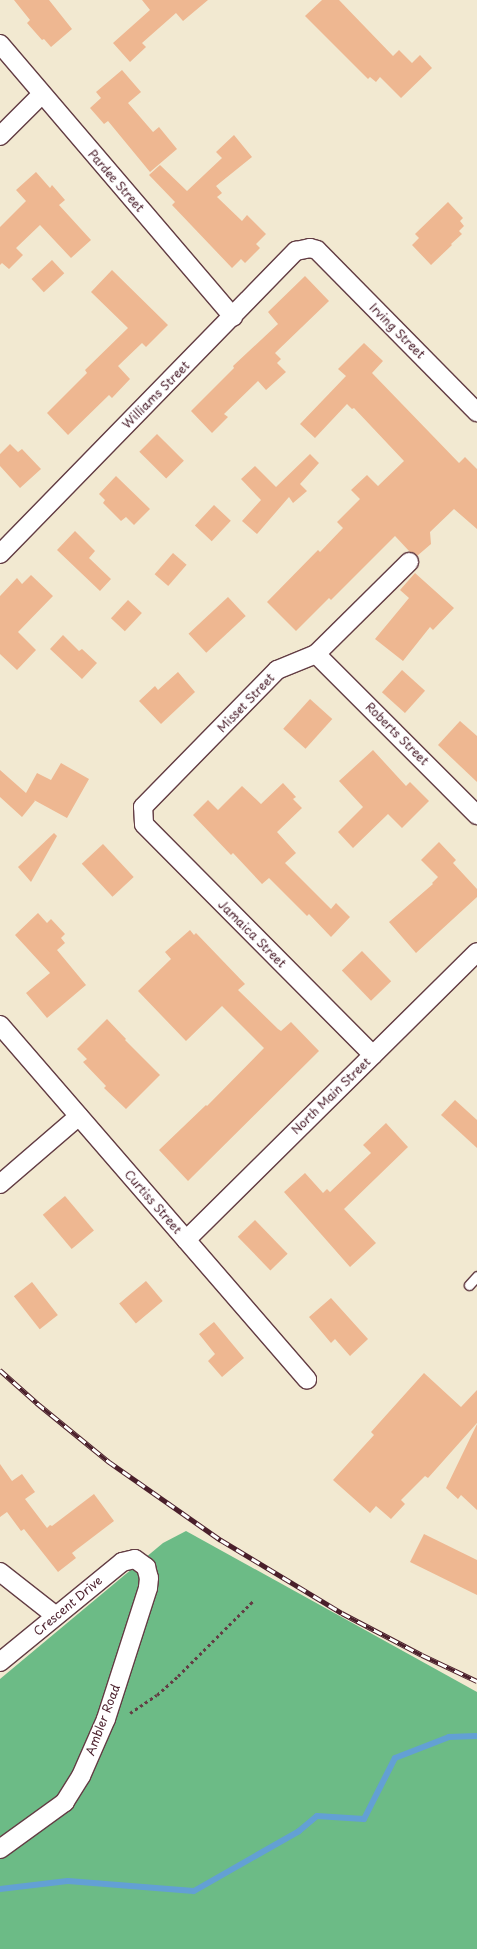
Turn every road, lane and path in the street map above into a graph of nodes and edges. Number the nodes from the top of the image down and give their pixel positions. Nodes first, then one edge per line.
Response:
1 (0, 44) edge
2 (42, 94) junction
3 (0, 136) edge
4 (317, 250) joint
5 (233, 317) junction
6 (477, 412) edge
7 (0, 554) edge
8 (409, 562) dead end
9 (316, 654) junction
10 (143, 807) joint
11 (477, 815) edge
12 (477, 952) edge
13 (0, 1025) edge
14 (373, 1055) junction
15 (79, 1116) junction
16 (0, 1184) edge
17 (186, 1240) junction
18 (477, 1276) edge
19 (469, 1285) dead end
20 (307, 1379) dead end
21 (139, 1561) joint
22 (0, 1572) edge
23 (253, 1601) dead end
24 (56, 1616) junction
25 (0, 1662) edge
26 (106, 1719) junction
27 (0, 1849) edge

1 - 2 street, Pardee Street
2 - 3 street
2 - 5 street, Pardee Street
4 - 5 street, Williams Street
4 - 6 street, Irving Street
5 - 7 street, Williams Street
8 - 9 street, Misset Street
9 - 10 street, Misset Street
9 - 11 street, Roberts Street
10 - 14 street, Jamaica Street
12 - 14 street, North Main Street
13 - 15 street, Curtiss Street
14 - 17 street, North Main Street
15 - 16 street
15 - 17 street, Curtiss Street
17 - 20 street, Curtiss Street
18 - 19 lane
21 - 24 street, Crescent Drive
21 - 26 street, Ambler Road
22 - 24 street
23 - 26 path
24 - 25 street, Crescent Drive
26 - 27 street, Ambler Road

